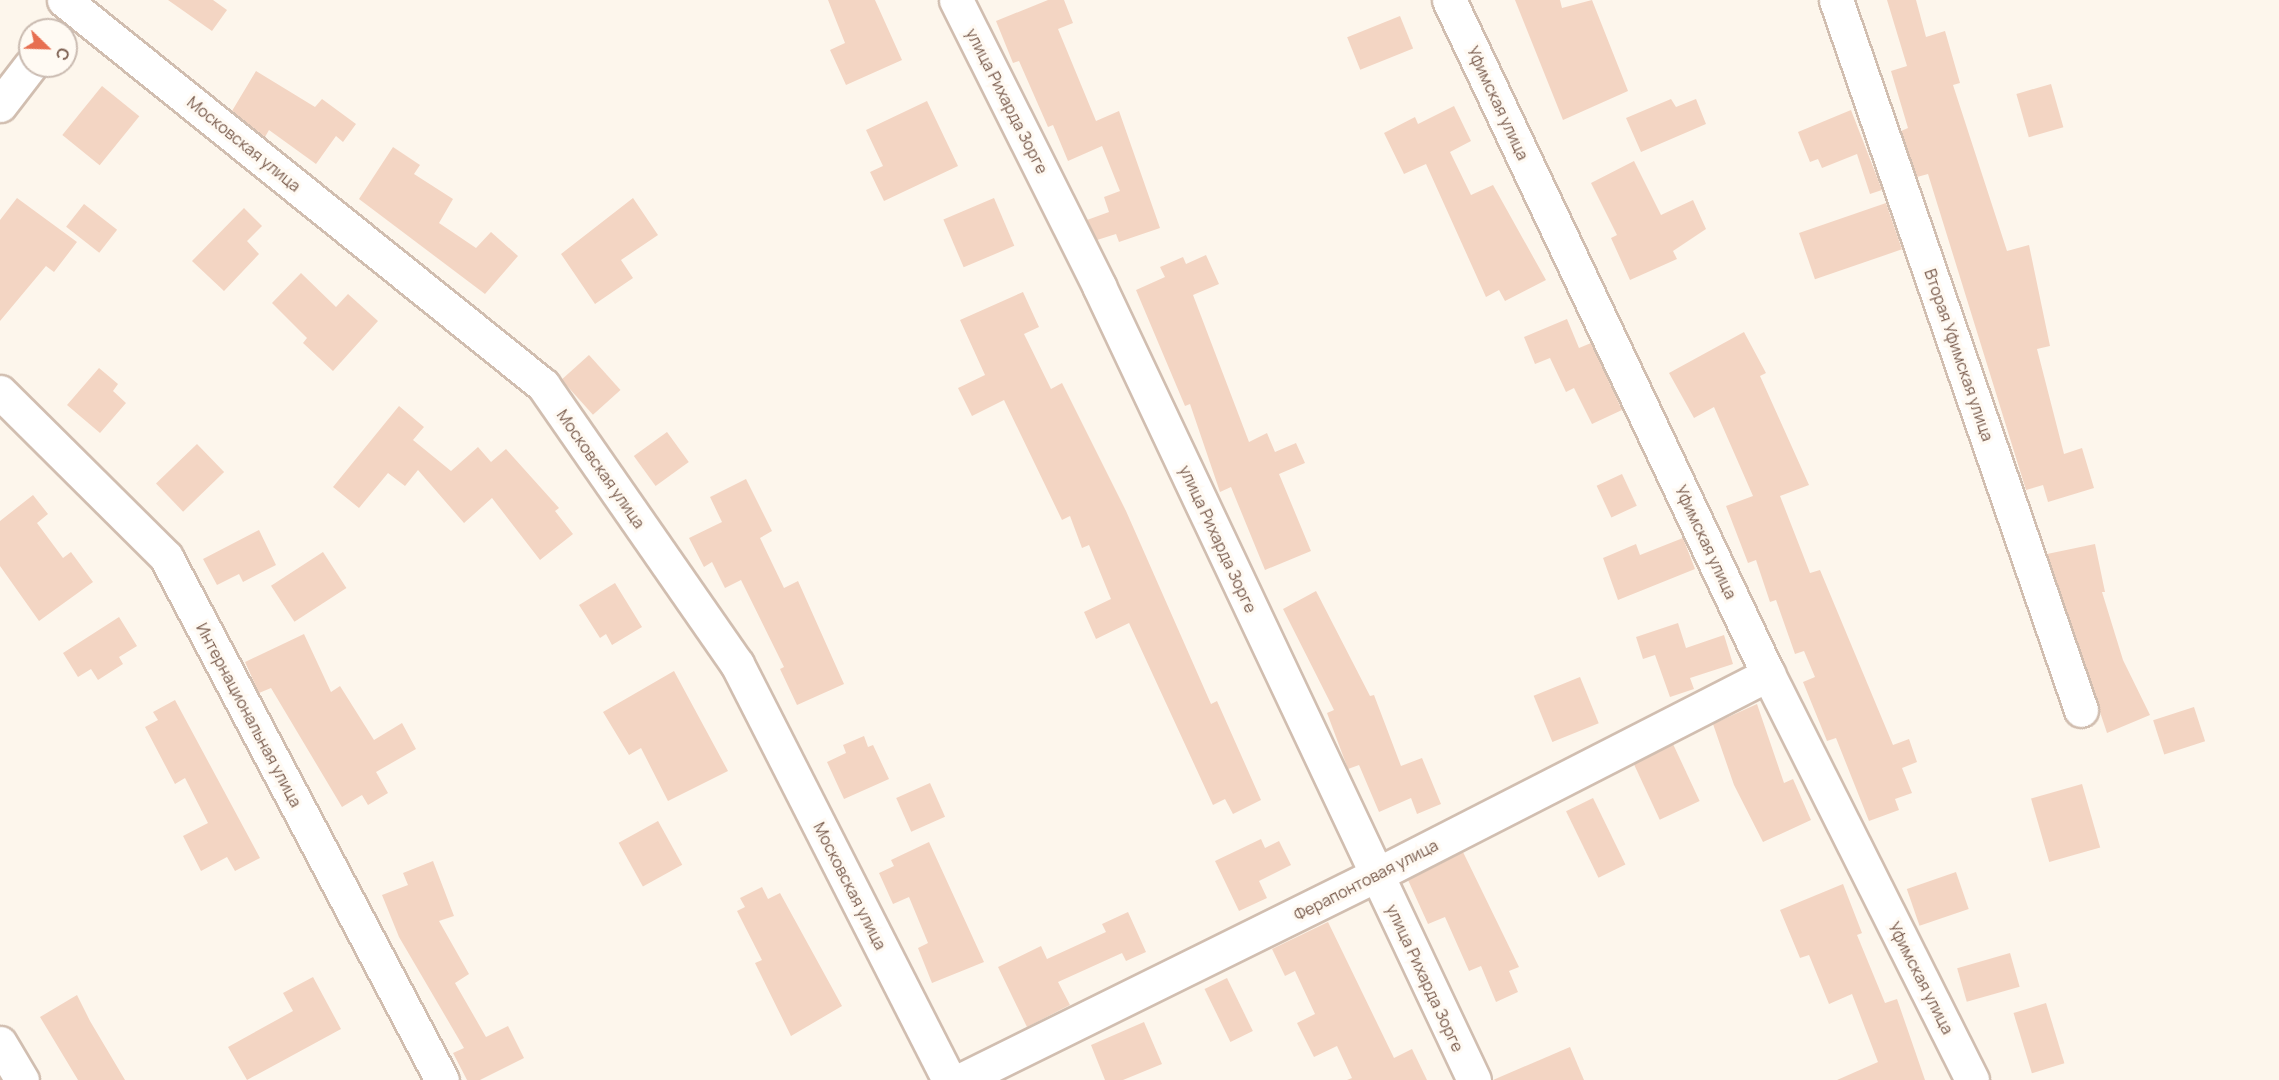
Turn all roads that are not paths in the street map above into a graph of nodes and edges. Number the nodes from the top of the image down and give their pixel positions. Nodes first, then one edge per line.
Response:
1 (956, 0) edge
2 (1449, 0) edge
3 (1836, 0) edge
4 (69, 9) edge
5 (21, 78) edge
6 (0, 105) edge
7 (0, 392) edge
8 (1768, 674) junction
9 (2081, 710) dead end
10 (1376, 876) junction
11 (0, 1043) edge
12 (22, 1080) edge
13 (442, 1080) edge
14 (949, 1080) edge
15 (961, 1080) edge
16 (1474, 1080) edge
17 (1972, 1080) edge

1 - 10 street, улица Рихарда Зорге
2 - 8 street, Уфимская улица
3 - 9 street, Вторая Уфимская улица
4 - 14 street, Московская улица
5 - 6 street
7 - 13 street, Интернациональная улица
8 - 10 street, Ферапонтовая улица
8 - 17 street, Уфимская улица
10 - 15 street, Ферапонтовая улица
10 - 16 street, улица Рихарда Зорге
11 - 12 street

